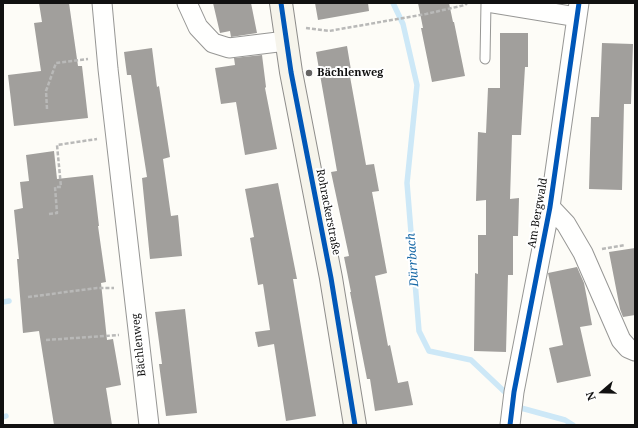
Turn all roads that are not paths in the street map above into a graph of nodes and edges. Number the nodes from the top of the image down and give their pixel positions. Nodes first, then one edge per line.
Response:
1 (102, 3) edge
2 (187, 3) edge
3 (281, 3) edge
4 (486, 3) edge
5 (492, 3) edge
6 (578, 10) edge
7 (286, 33) junction
8 (484, 59) dead end
9 (550, 208) junction
10 (635, 351) edge
11 (510, 424) edge
12 (149, 425) edge
13 (355, 425) edge

1 - 12 street, Bächlenweg
2 - 7 street
3 - 7 street, Rohrackerstraße
4 - 8 lane
5 - 6 street
6 - 9 street, Am Bergwald
7 - 13 street, Rohrackerstraße
9 - 10 street, Am Bergwald
9 - 11 street, Am Bergwald

